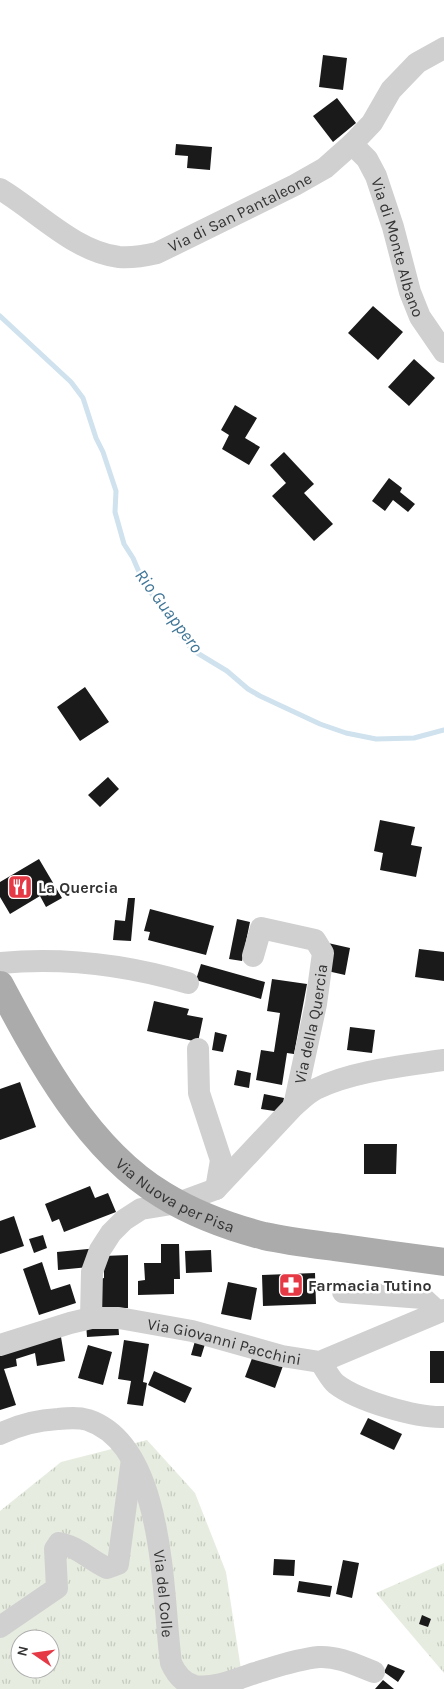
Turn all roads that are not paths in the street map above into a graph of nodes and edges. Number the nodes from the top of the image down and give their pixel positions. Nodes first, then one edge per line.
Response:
1 (444, 48) edge
2 (352, 144) junction
3 (0, 189) edge
4 (444, 352) edge
5 (253, 956) dead end
6 (0, 963) edge
7 (188, 983) dead end
8 (0, 985) edge
9 (198, 1049) dead end
10 (444, 1060) edge
11 (294, 1106) junction
12 (216, 1189) junction
13 (178, 1203) junction
14 (444, 1262) edge
15 (343, 1292) dead end
16 (441, 1311) edge
17 (91, 1318) junction
18 (0, 1345) edge
19 (320, 1362) junction
20 (444, 1416) edge
21 (0, 1434) edge
22 (132, 1459) junction
23 (0, 1627) edge
24 (374, 1672) dead end

1 - 2 street, Via di San Pantaleone
2 - 3 street, Via di San Pantaleone
2 - 4 street, Via di Monte Albano
5 - 11 street, Via della Quercia
6 - 7 street
8 - 13 main road, Via Nuova per Pisa
9 - 12 street
10 - 11 street, Via della Quercia
11 - 12 street, Via della Quercia
12 - 13 street, Via della Quercia
13 - 14 main road, Via Nuova per Pisa
13 - 17 street, Via della Quercia
15 - 16 street
16 - 19 street, Via Giovanni Pacchini
17 - 18 street, Via Giovanni Pacchini
17 - 19 street, Via Giovanni Pacchini
19 - 20 street
21 - 22 street, Via del Colle
22 - 23 street
22 - 24 street, Via del Colle

